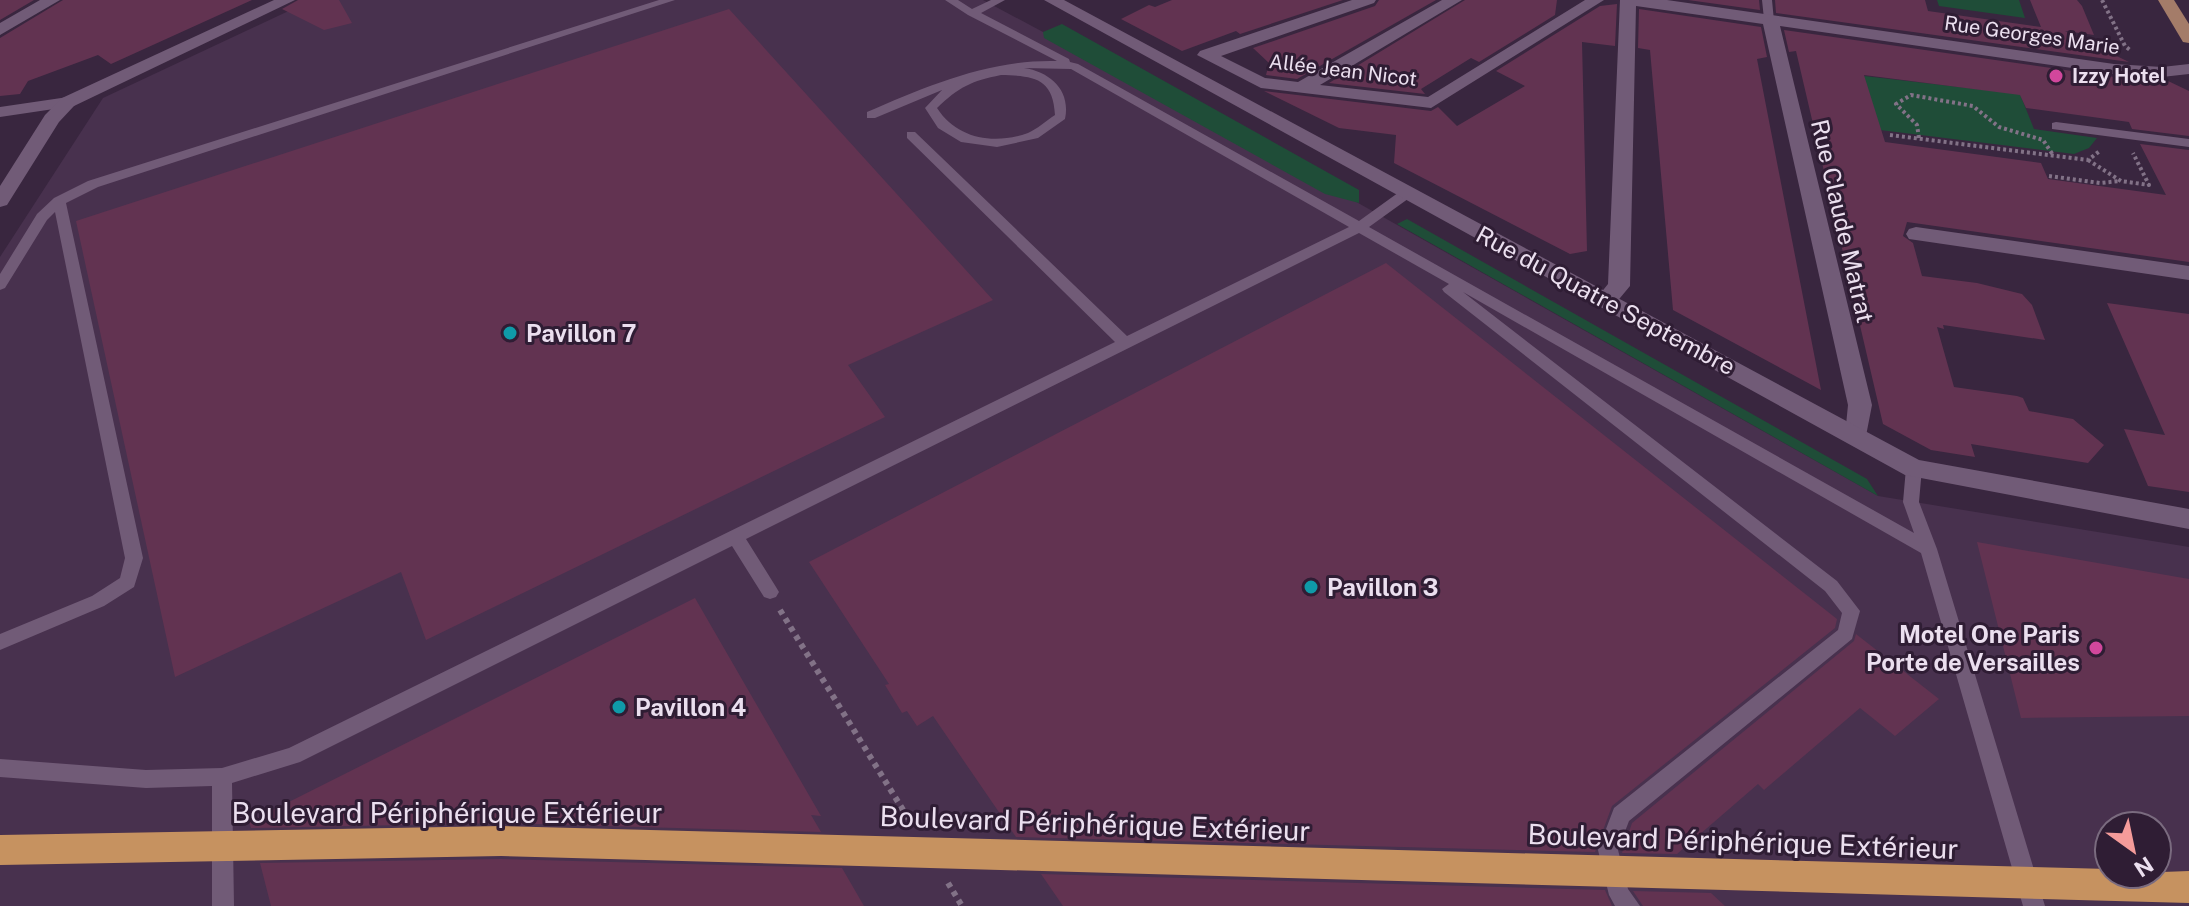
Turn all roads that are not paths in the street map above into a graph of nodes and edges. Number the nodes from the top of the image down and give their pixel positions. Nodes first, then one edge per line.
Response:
1 (52, 0) edge
2 (287, 0) edge
3 (670, 0) edge
4 (950, 0) edge
5 (1000, 0) edge
6 (1052, 0) edge
7 (1368, 0) edge
8 (1454, 0) edge
9 (1596, 0) edge
10 (1630, 0) edge
11 (2166, 0) edge
12 (1768, 10) edge
13 (972, 13) junction
14 (0, 30) edge
15 (2189, 38) edge
16 (1074, 66) junction
17 (2189, 69) edge
18 (1301, 88) junction
19 (68, 102) junction
20 (0, 112) edge
21 (871, 115) dead end
22 (2056, 126) dead end
23 (911, 135) dead end
24 (2189, 143) edge
25 (1407, 193) junction
26 (0, 201) edge
27 (59, 201) junction
28 (1359, 228) junction
29 (1916, 234) dead end
30 (1404, 254) junction
31 (2189, 273) edge
32 (0, 285) edge
33 (1607, 299) junction
34 (1125, 343) junction
35 (1857, 435) junction
36 (1914, 468) junction
37 (2189, 519) edge
38 (735, 536) junction
39 (1928, 549) junction
40 (770, 592) road end
41 (0, 642) edge
42 (0, 768) edge
43 (222, 777) junction
44 (0, 850) edge
45 (2189, 887) edge
46 (223, 906) edge
47 (1629, 906) edge
48 (2034, 906) edge

1 - 14 street
2 - 19 street
3 - 27 lane
4 - 13 lane
5 - 13 lane
6 - 25 street, Rue du Quatre Septembre
7 - 18 street, Allée Jean Nicot
8 - 18 street
9 - 18 street, Allée Jean Nicot
10 - 12 street, Rue Georges Marie
10 - 33 street
11 - 15 main road
12 - 17 street, Rue Georges Marie
12 - 35 street, Rue Claude Matrat
13 - 16 lane
16 - 21 lane
16 - 28 lane
19 - 20 street
19 - 26 street
22 - 24 lane
23 - 34 lane
25 - 28 lane
25 - 33 street, Rue du Quatre Septembre
27 - 32 lane
27 - 41 lane
28 - 30 lane
28 - 34 lane
29 - 31 street
30 - 39 lane
30 - 47 lane
33 - 35 street, Rue du Quatre Septembre
34 - 38 lane
35 - 36 street, Rue du Quatre Septembre
36 - 37 street, Rue du Quatre Septembre
36 - 39 lane
38 - 40 lane
38 - 43 lane
39 - 48 lane
42 - 43 lane
43 - 46 lane
44 - 45 highway, Boulevard Périphérique Extérieur

